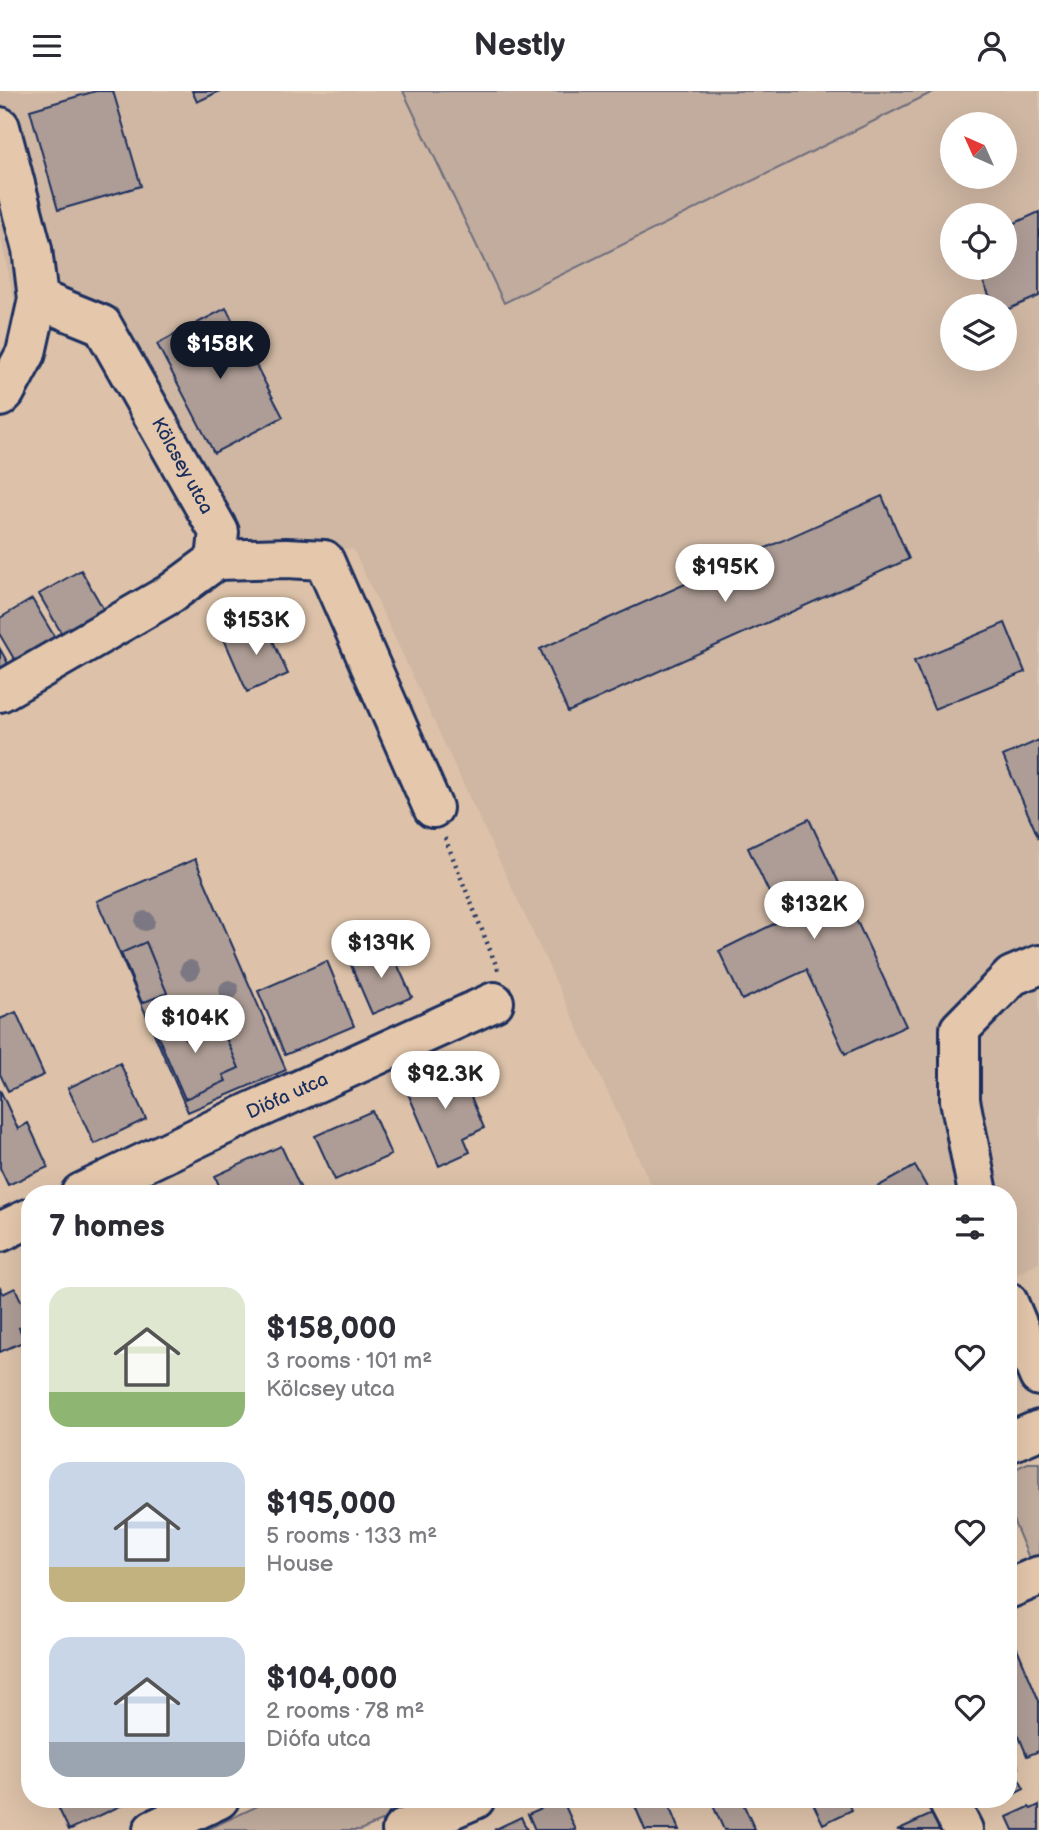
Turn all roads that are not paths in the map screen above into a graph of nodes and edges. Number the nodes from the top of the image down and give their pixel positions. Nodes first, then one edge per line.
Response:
1 (0, 127) edge
2 (10, 205) edge
3 (38, 299) junction
4 (0, 397) edge
5 (216, 560) junction
6 (0, 692) edge
7 (433, 809) road end
8 (1039, 965) edge
9 (494, 1002) road end
10 (98, 1185) edge
11 (976, 1185) edge
12 (21, 1222) edge
13 (0, 1232) edge
14 (1017, 1323) edge
15 (1039, 1376) edge
16 (1039, 1430) edge
17 (1017, 1439) edge
18 (1039, 1576) edge
19 (1017, 1585) edge
20 (200, 1808) edge
21 (454, 1808) edge
22 (952, 1808) edge
23 (153, 1830) edge
24 (402, 1830) edge
25 (963, 1830) edge

1 - 2 street
2 - 3 street
3 - 4 street
3 - 5 street, Kölcsey utca
5 - 6 street
5 - 7 street
8 - 11 street
9 - 10 street, Diófa utca
12 - 13 street
14 - 15 street
16 - 17 street
18 - 19 street
20 - 23 street
21 - 24 street
22 - 25 street

